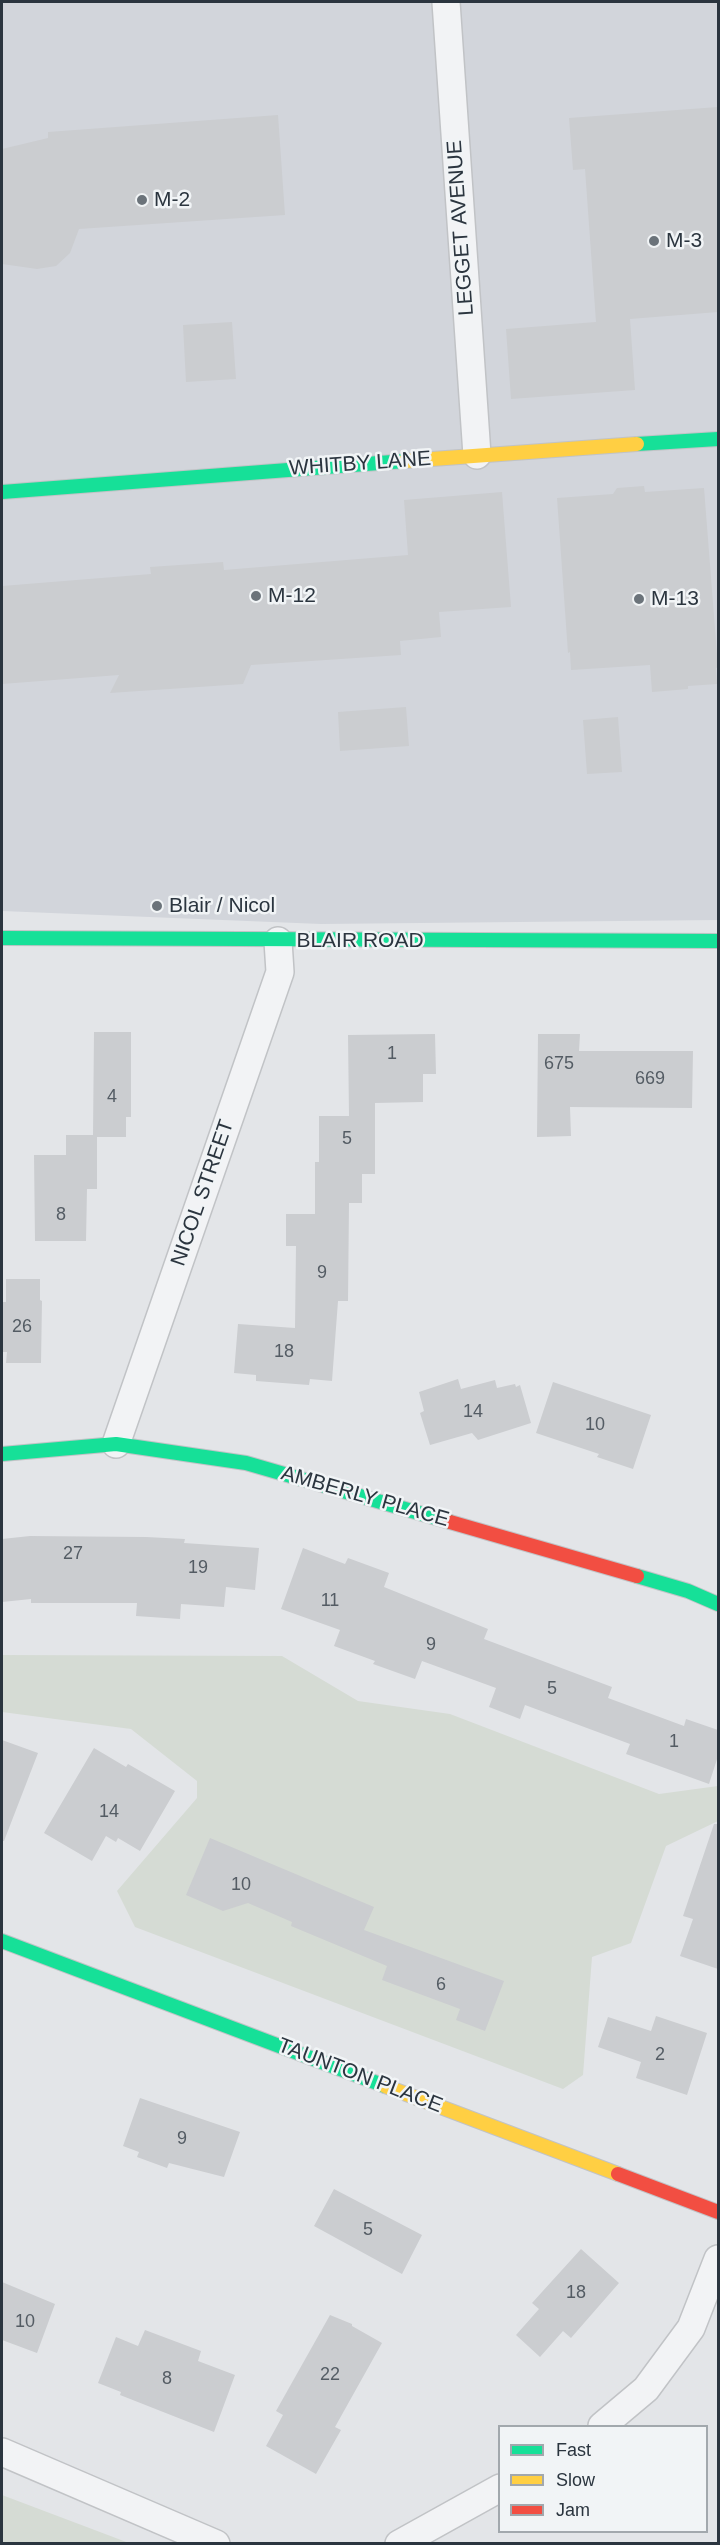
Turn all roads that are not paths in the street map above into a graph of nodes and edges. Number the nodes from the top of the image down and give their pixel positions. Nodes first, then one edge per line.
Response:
1 (446, 2) edge
2 (718, 439) edge
3 (477, 455) junction
4 (2, 492) edge
5 (2, 938) edge
6 (278, 941) junction
7 (718, 941) edge
8 (116, 1444) junction
9 (2, 1454) edge
10 (718, 1604) edge
11 (2, 1941) edge
12 (718, 2212) edge
13 (718, 2259) edge
14 (604, 2425) edge
15 (2, 2452) edge
16 (498, 2489) edge
17 (216, 2544) edge
18 (399, 2544) edge

1 - 3 street, LEGGET AVENUE
2 - 3 street, WHITBY LANE
3 - 4 street, WHITBY LANE
5 - 6 street, BLAIR ROAD
6 - 7 street, BLAIR ROAD
6 - 8 street, NICOL STREET
8 - 9 street, AMBERLY PLACE
8 - 10 street, AMBERLY PLACE
11 - 12 street, TAUNTON PLACE
13 - 14 street
15 - 17 street
16 - 18 street

